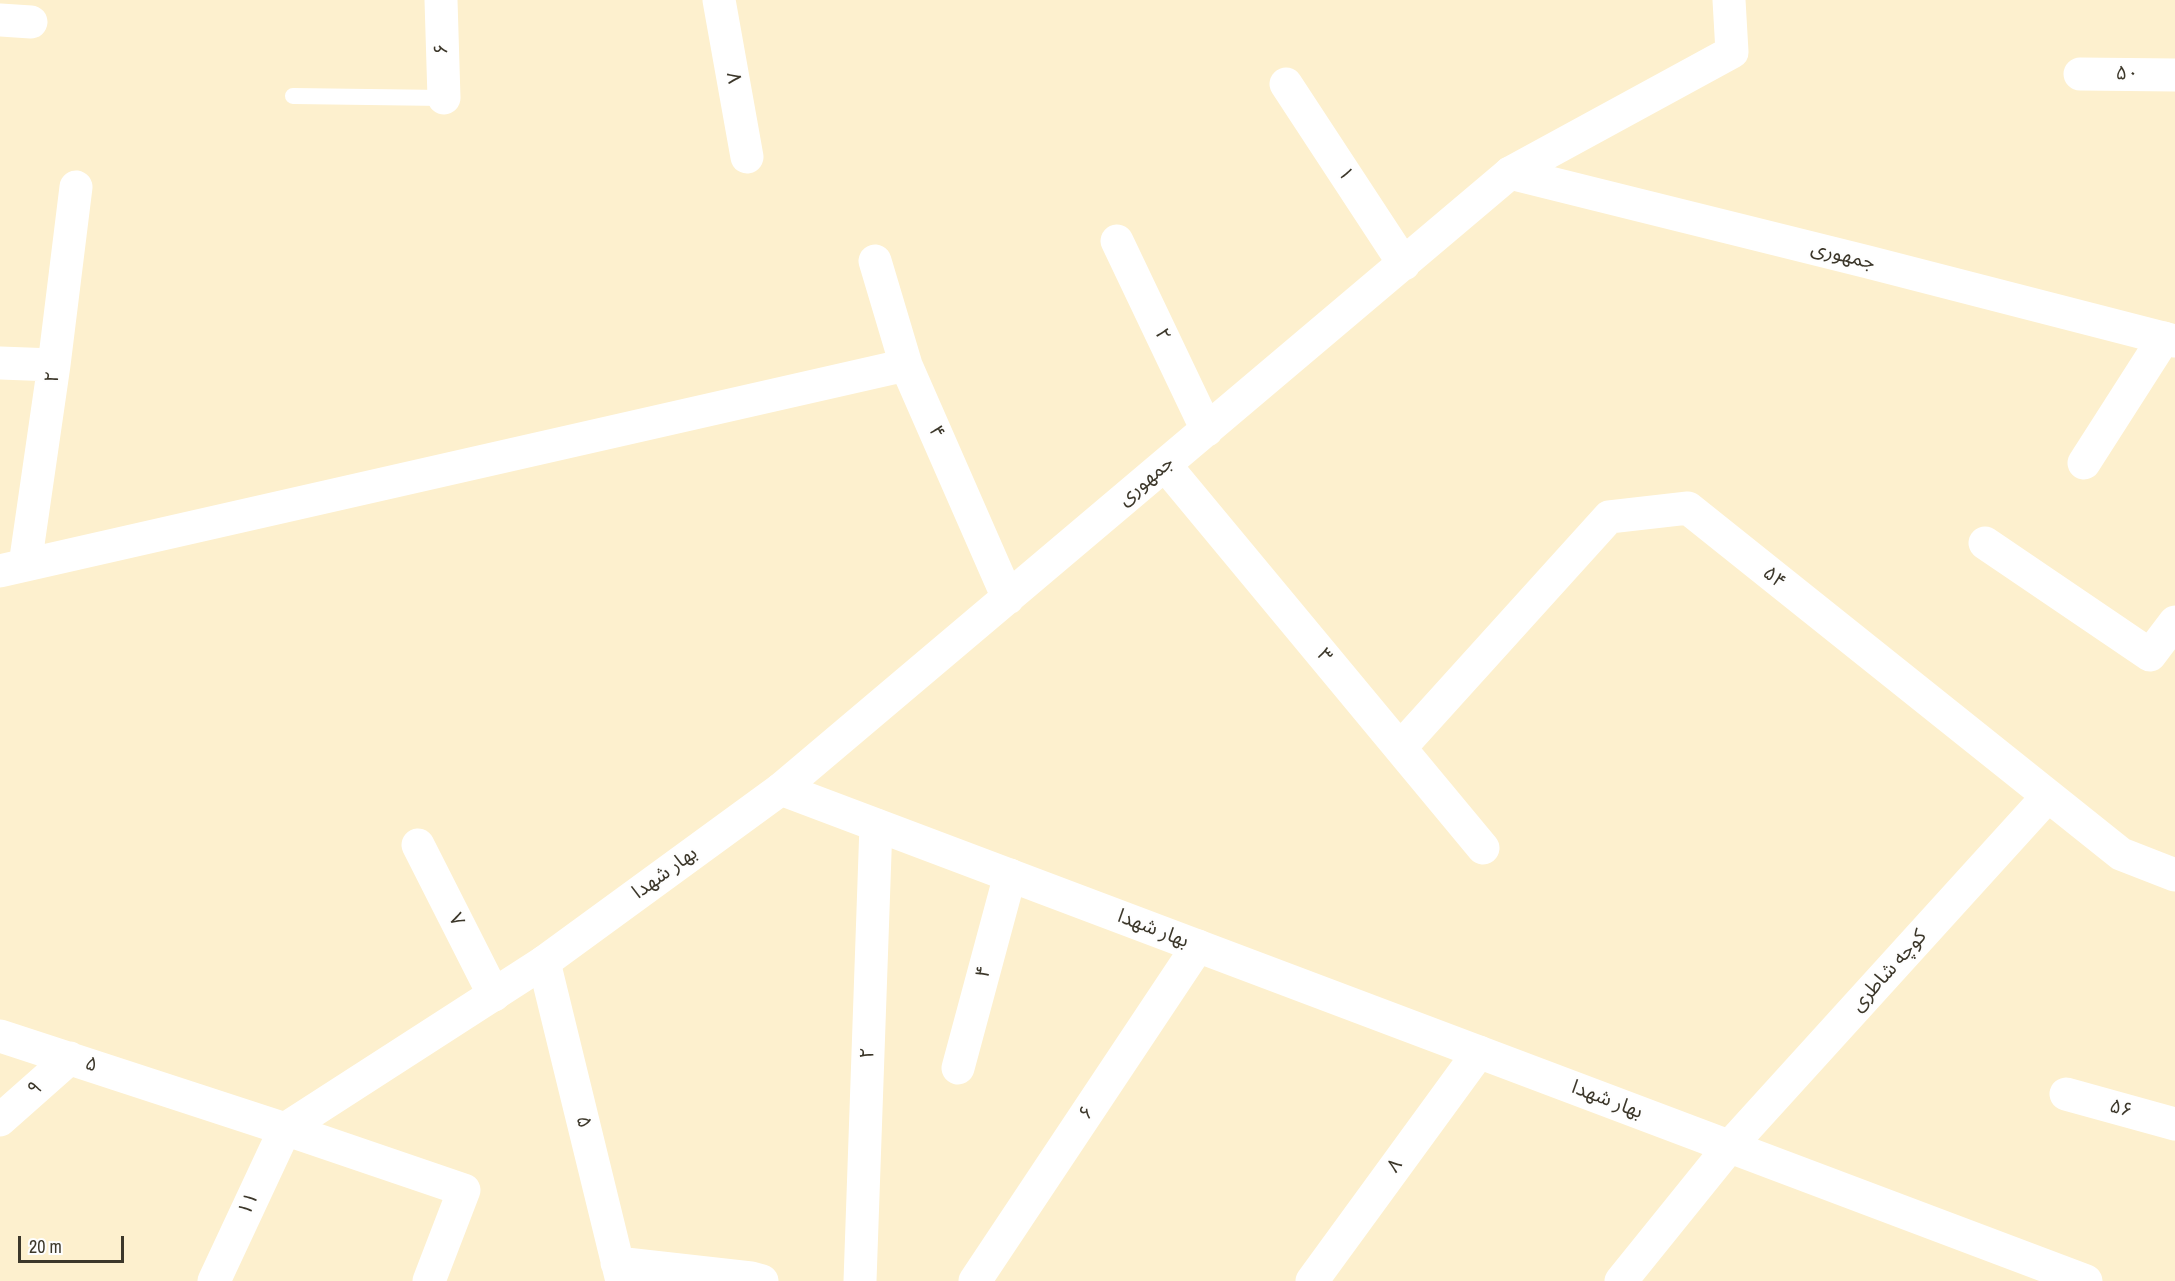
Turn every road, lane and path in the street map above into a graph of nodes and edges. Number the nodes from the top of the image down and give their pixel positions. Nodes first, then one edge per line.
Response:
1 (441, 0) edge
2 (719, 0) edge
3 (1729, 0) edge
4 (2080, 74) dead end
5 (2175, 75) edge
6 (1286, 84) dead end
7 (293, 96) dead end
8 (444, 98) joint
9 (747, 157) dead end
10 (1510, 173) junction
11 (76, 187) dead end
12 (1116, 241) dead end
13 (875, 261) dead end
14 (1404, 264) junction
15 (2169, 340) edge
16 (0, 363) edge
17 (54, 365) junction
18 (906, 365) junction
19 (1207, 430) junction
20 (2084, 463) dead end
21 (1165, 465) junction
22 (1984, 543) dead end
23 (13, 568) edge
24 (1008, 598) junction
25 (2175, 622) edge
26 (1400, 748) junction
27 (781, 789) junction
28 (2048, 796) junction
29 (876, 825) junction
30 (418, 845) dead end
31 (1483, 848) dead end
32 (1010, 875) junction
33 (2175, 875) edge
34 (1198, 946) junction
35 (544, 962) junction
36 (494, 995) junction
37 (0, 1036) edge
38 (1479, 1052) junction
39 (70, 1058) junction
40 (958, 1068) dead end
41 (2066, 1094) dead end
42 (0, 1120) edge
43 (2175, 1124) edge
44 (285, 1129) junction
45 (1730, 1146) junction
46 (619, 1272) edge
47 (214, 1281) edge
48 (429, 1281) edge
49 (762, 1281) edge
50 (860, 1281) edge
51 (975, 1281) edge
52 (1312, 1281) edge
53 (1621, 1281) edge
54 (2086, 1281) edge

1 - 8 street, ۶
2 - 9 street, ۸
3 - 10 street, جمهوری
4 - 5 street, ۵۰
6 - 14 street, ۱
7 - 8 lane
10 - 14 street, جمهوری
10 - 15 street, جمهوری
11 - 17 street, ۲
12 - 19 street, ۲
13 - 18 street, ۴
14 - 19 street, جمهوری
15 - 20 street
16 - 17 street
17 - 23 street, ۲
18 - 23 street
18 - 24 street, ۴
19 - 21 street, جمهوری
21 - 24 street, جمهوری
21 - 26 street, ۳
22 - 25 street
24 - 27 street, جمهوری
26 - 28 street, ۵۴
26 - 31 street, ۳
27 - 29 street, بهار شهدا
27 - 35 street, بهار شهدا
28 - 33 street, ۵۴
28 - 45 street, کوچه شاطری
29 - 32 street, بهار شهدا
29 - 50 street, ۲
30 - 36 street, ۷
32 - 34 street, بهار شهدا
32 - 40 street, ۴
34 - 38 street, بهار شهدا
34 - 51 street, ۶
35 - 36 street, بهار شهدا
35 - 46 street, ۵
36 - 44 street, بهار شهدا
37 - 39 street, ۵
38 - 45 street, بهار شهدا
38 - 52 street, ۸
39 - 42 street, ۹
39 - 44 street, ۵
41 - 43 street, ۵۶
44 - 47 street, ۱۱
44 - 48 street, ۵
45 - 53 street, کوچه شاطری
45 - 54 street, بهار شهدا
46 - 49 street

